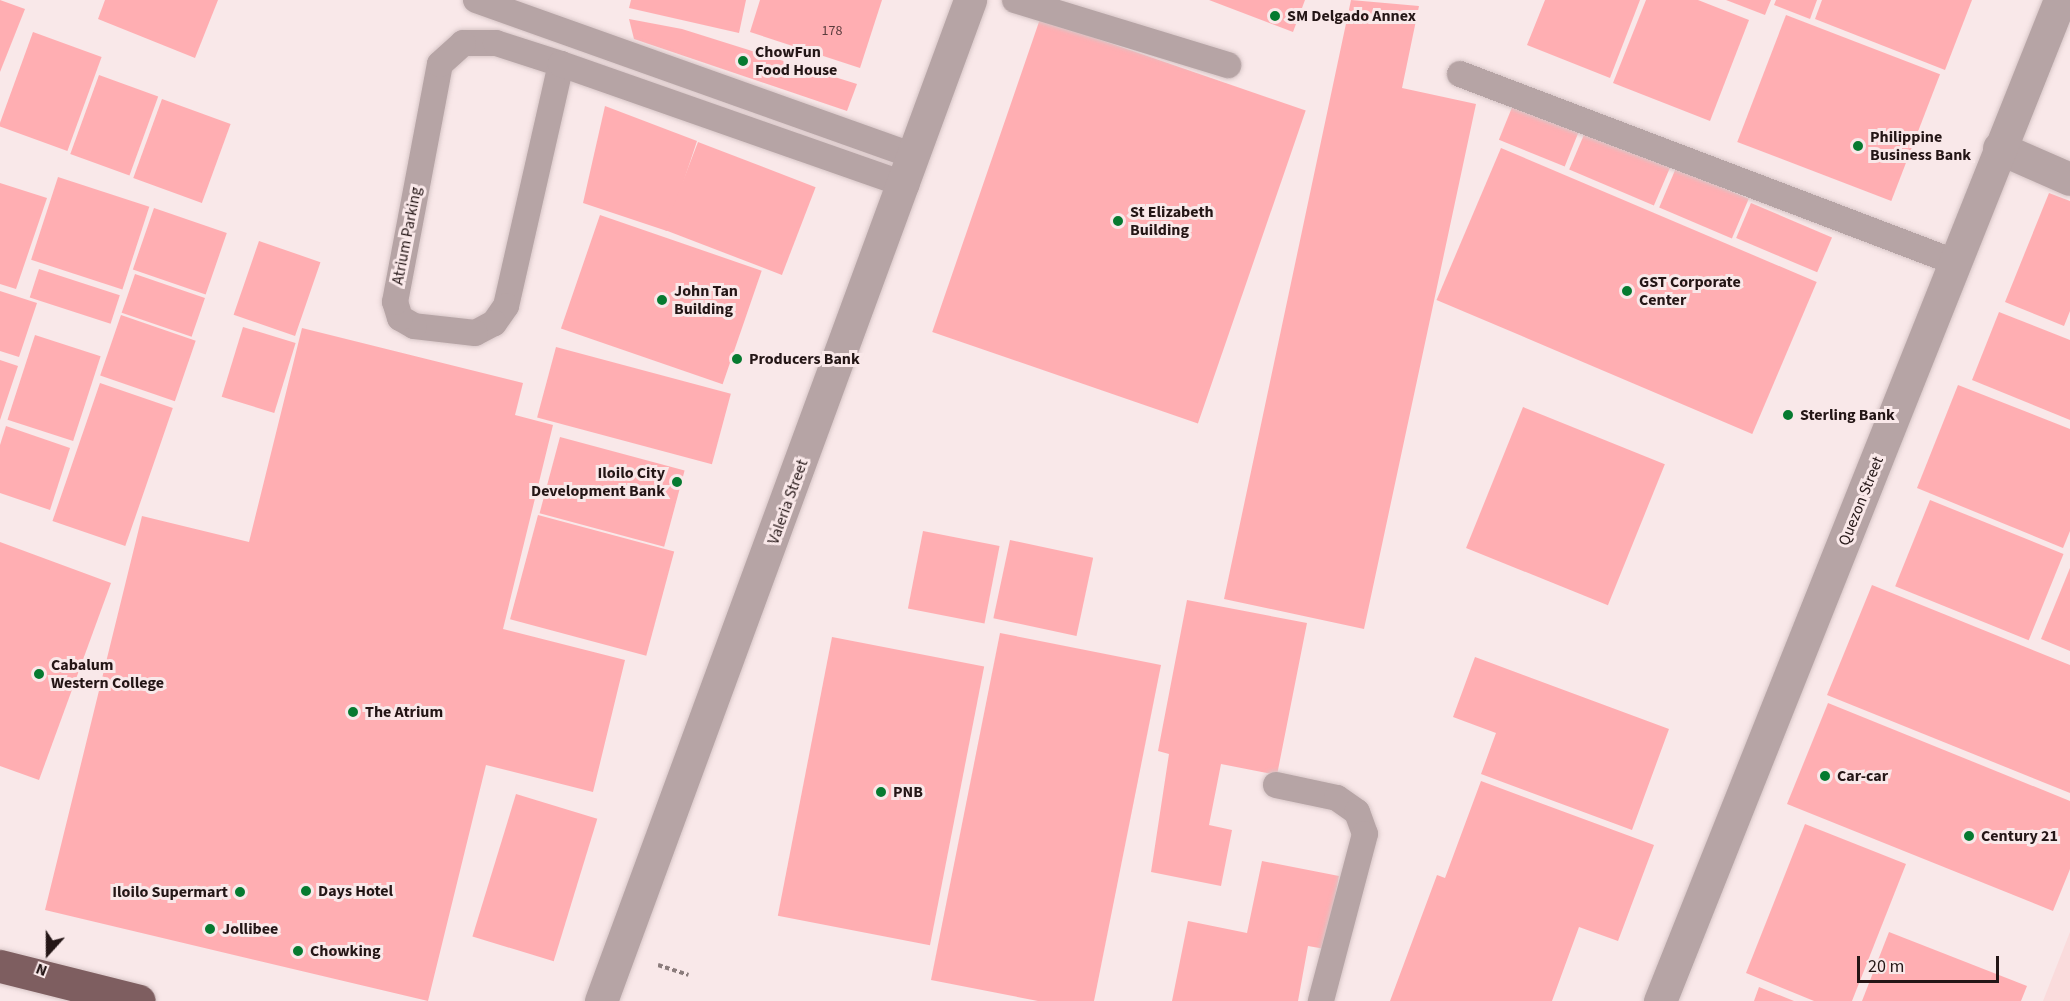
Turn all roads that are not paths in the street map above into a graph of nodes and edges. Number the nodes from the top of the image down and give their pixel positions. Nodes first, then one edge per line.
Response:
1 (476, 0) edge
2 (970, 0) edge
3 (1015, 0) edge
4 (2060, 0) edge
5 (561, 64) junction
6 (1228, 65) dead end
7 (1460, 74) dead end
8 (1999, 148) junction
9 (911, 171) junction
10 (2070, 179) edge
11 (1957, 264) junction
12 (1275, 785) dead end
13 (0, 966) edge
14 (139, 1001) edge
15 (601, 1001) edge
16 (1321, 1001) edge
17 (1660, 1001) edge

1 - 9 lane
2 - 9 street, Valeria Street
3 - 6 lane
4 - 8 street, Quezon Street
5 - 5 lane, Atrium Parking
5 - 9 lane, Atrium Parking
7 - 11 lane
8 - 10 street
8 - 11 street, Quezon Street
9 - 15 street, Valeria Street
11 - 17 street, Quezon Street
12 - 16 lane
13 - 14 highway

